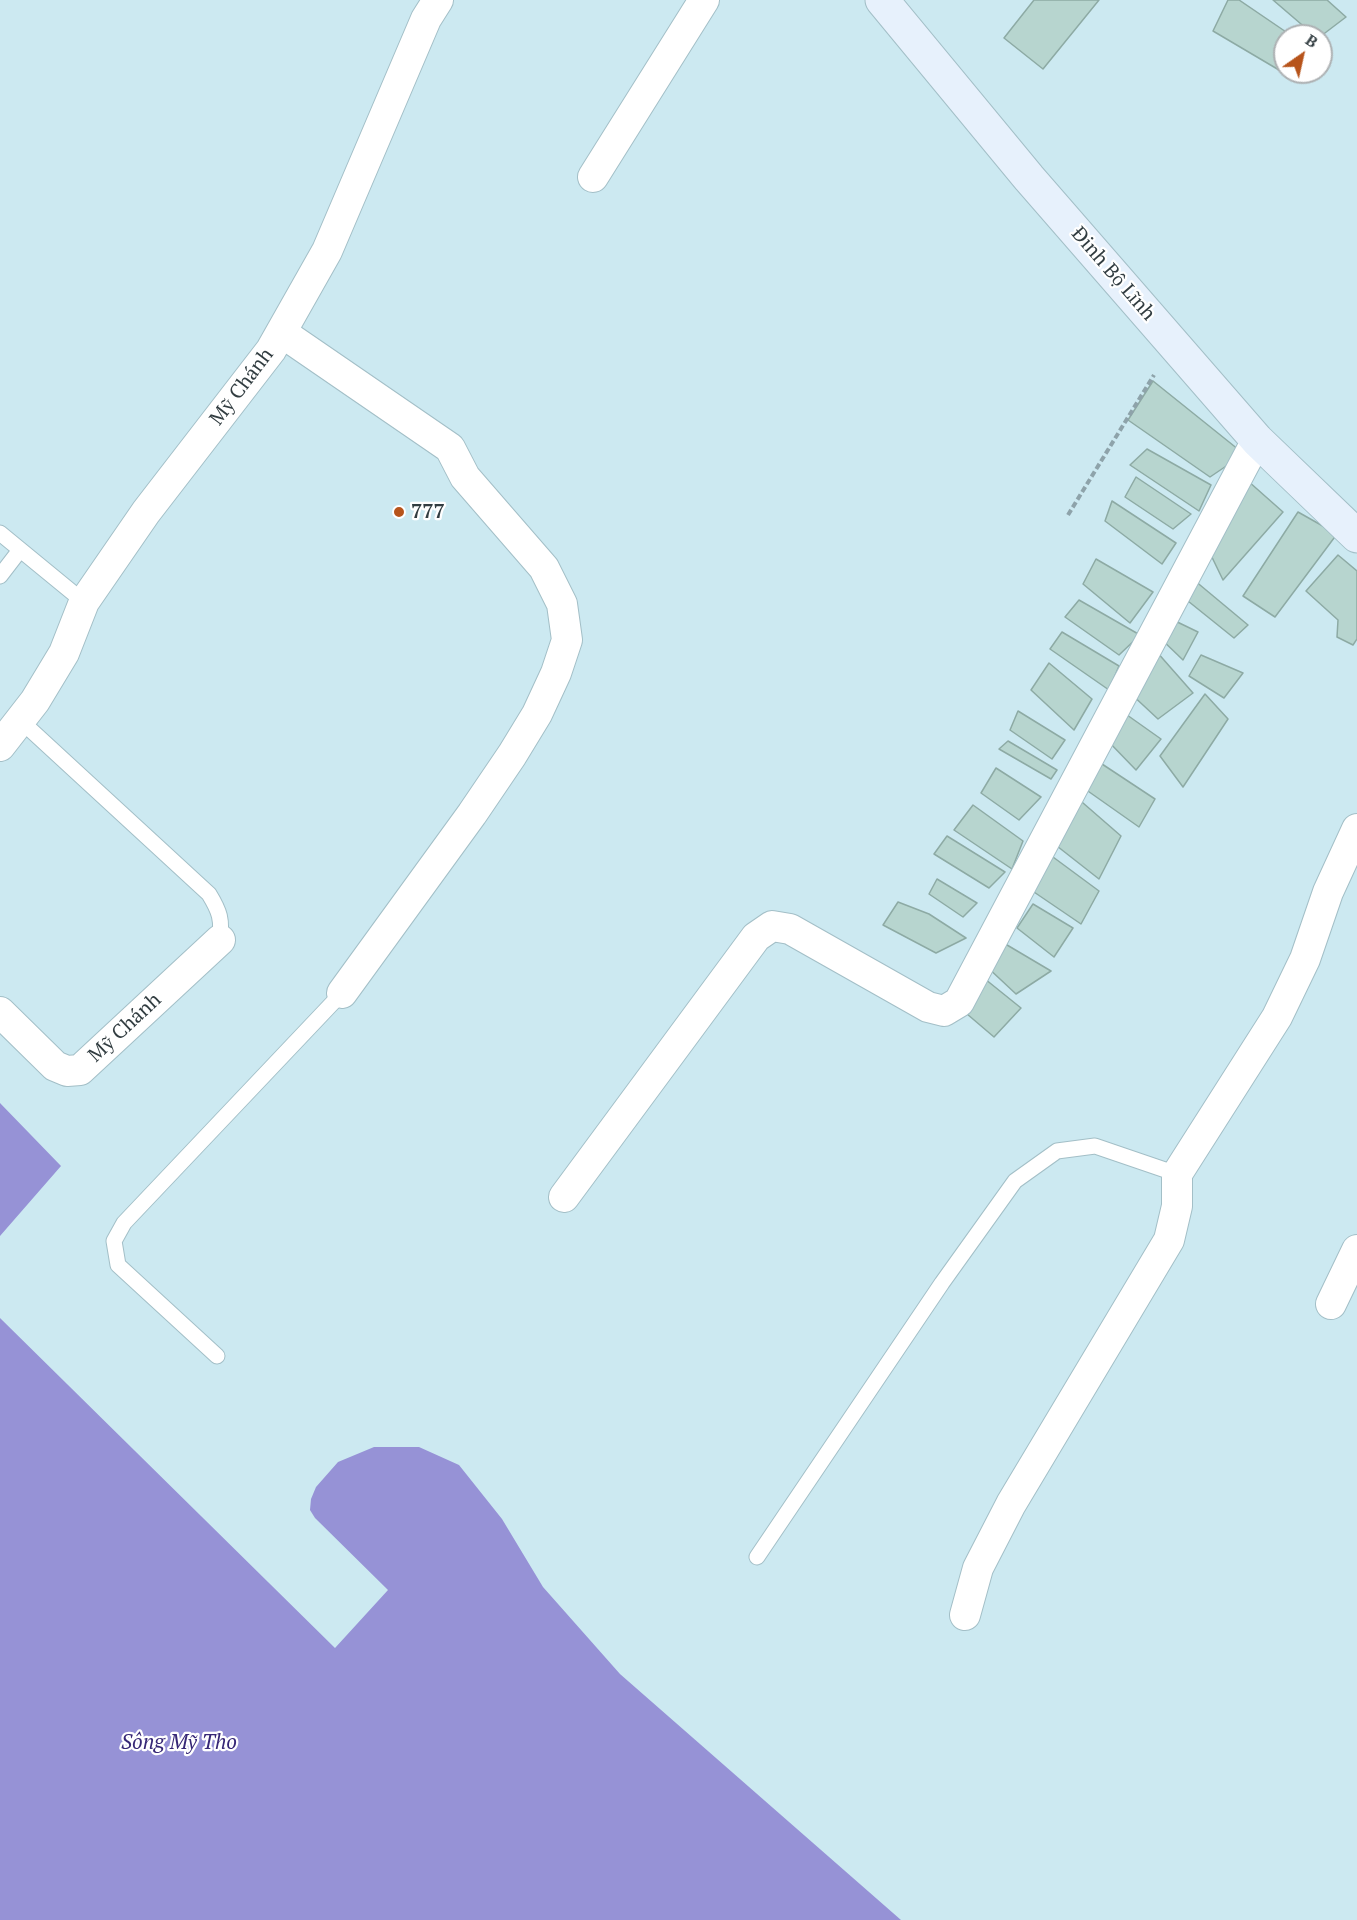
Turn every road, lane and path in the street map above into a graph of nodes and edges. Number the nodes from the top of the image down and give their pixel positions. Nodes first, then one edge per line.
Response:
1 (438, 0) edge
2 (704, 0) edge
3 (882, 0) edge
4 (593, 177) dead end
5 (281, 332) junction
6 (1174, 344) junction
7 (1257, 440) junction
8 (1068, 515) dead end
9 (0, 533) edge
10 (1357, 536) edge
11 (21, 550) junction
12 (0, 576) edge
13 (84, 602) junction
14 (20, 720) junction
15 (0, 747) edge
16 (1357, 829) edge
17 (220, 940) joint
18 (342, 993) joint
19 (0, 1012) edge
20 (1177, 1174) junction
21 (564, 1197) dead end
22 (1357, 1250) edge
23 (1331, 1304) dead end
24 (217, 1356) dead end
25 (757, 1557) dead end
26 (965, 1615) dead end

1 - 5 street, Mỹ Chánh
2 - 4 street
3 - 6 main road, Đinh Bộ Lĩnh
5 - 13 street, Mỹ Chánh
5 - 18 street
6 - 7 main road, Đinh Bộ Lĩnh
6 - 8 path
7 - 10 main road, Đinh Bộ Lĩnh
7 - 21 street
9 - 11 lane
11 - 12 lane
11 - 13 lane
13 - 14 street, Mỹ Chánh
14 - 15 street, Mỹ Chánh
14 - 17 lane
16 - 20 street
17 - 19 street, Mỹ Chánh
18 - 24 lane
20 - 25 lane
20 - 26 street
22 - 23 street

